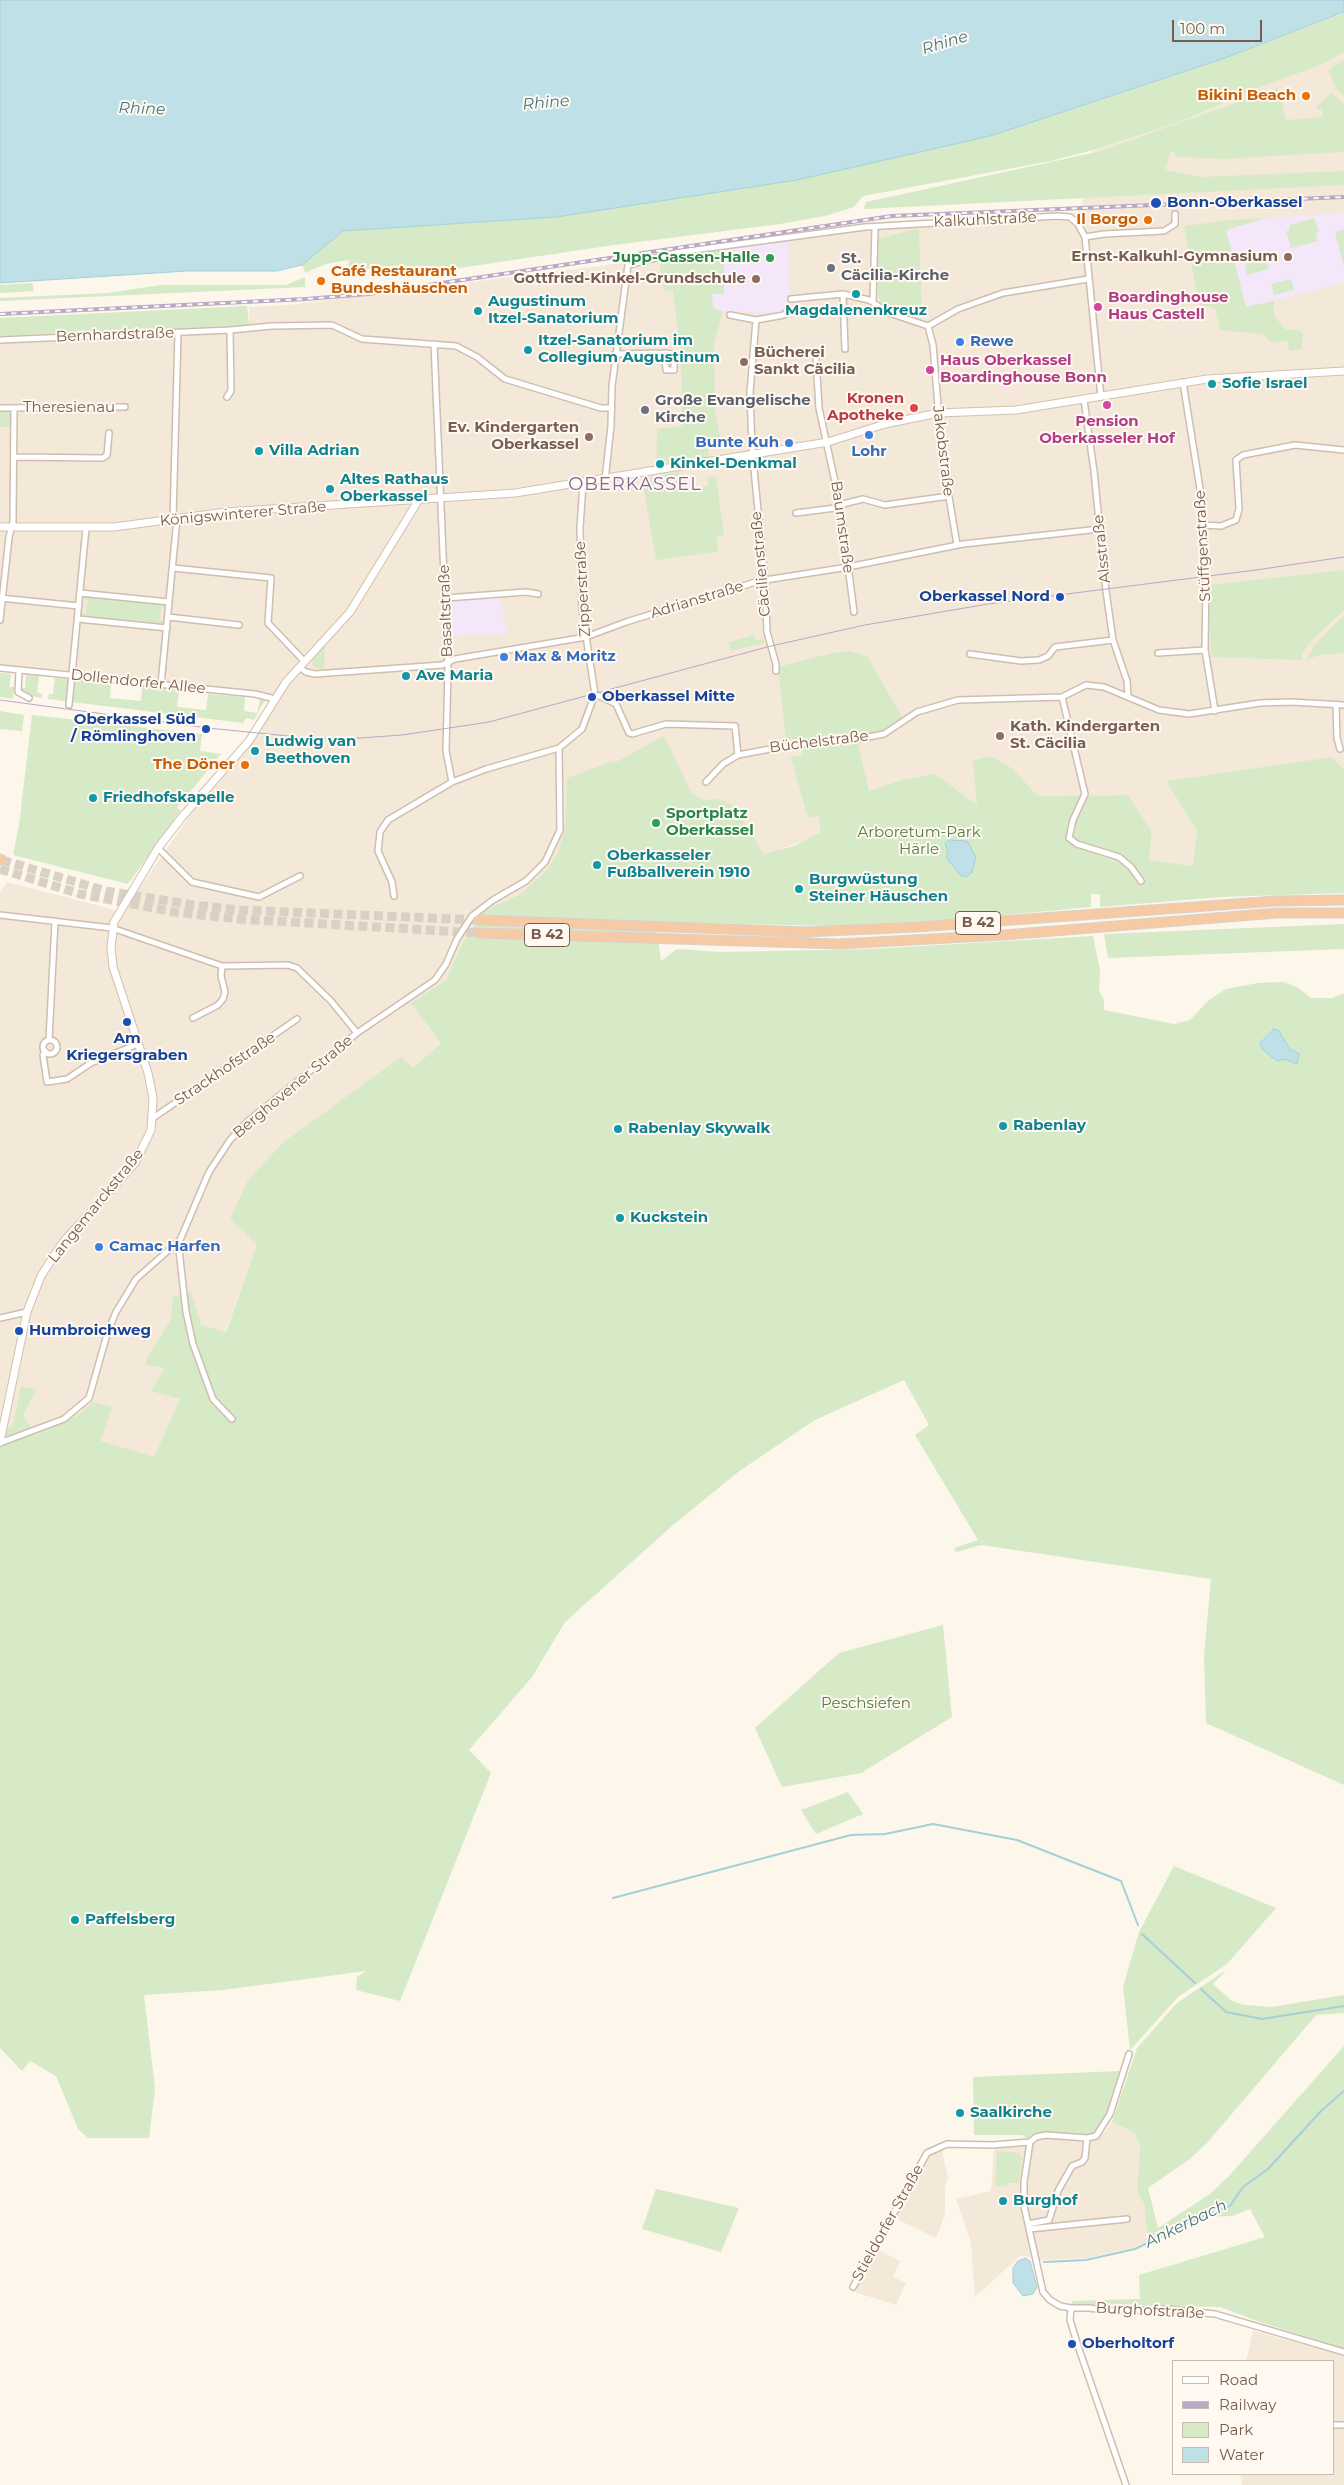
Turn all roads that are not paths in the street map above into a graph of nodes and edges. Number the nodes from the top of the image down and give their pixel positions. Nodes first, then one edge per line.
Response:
1 (1175, 214) dead end
2 (875, 228) junction
3 (1084, 237) junction
4 (1088, 279) junction
5 (843, 294) junction
6 (791, 299) dead end
7 (873, 302) junction
8 (789, 309) dead end
9 (730, 315) dead end
10 (756, 320) junction
11 (928, 326) junction
12 (230, 330) junction
13 (178, 333) junction
14 (0, 340) edge
15 (434, 344) junction
16 (845, 349) dead end
17 (666, 353) dead end
18 (616, 354) junction
19 (816, 358) dead end
20 (1344, 371) edge
21 (1183, 382) junction
22 (227, 397) dead end
23 (1101, 397) junction
24 (1084, 400) junction
25 (0, 408) edge
26 (14, 408) junction
27 (125, 408) dead end
28 (612, 408) junction
29 (938, 413) junction
30 (108, 433) dead end
31 (828, 442) junction
32 (1344, 450) edge
33 (752, 455) junction
34 (14, 457) junction
35 (605, 480) junction
36 (583, 484) junction
37 (948, 496) junction
38 (440, 499) junction
39 (418, 501) junction
40 (840, 505) junction
41 (796, 513) dead end
42 (175, 519) junction
43 (1203, 526) junction
44 (0, 527) edge
45 (11, 528) junction
46 (86, 528) junction
47 (1100, 529) junction
48 (957, 545) junction
49 (848, 567) junction
50 (173, 568) junction
51 (765, 581) junction
52 (80, 593) junction
53 (538, 594) dead end
54 (1, 598) edge
55 (446, 598) junction
56 (169, 602) junction
57 (79, 606) junction
58 (854, 612) dead end
59 (168, 617) junction
60 (78, 619) junction
61 (0, 620) edge
62 (240, 625) dead end
63 (166, 628) junction
64 (586, 637) junction
65 (1113, 640) junction
66 (1205, 650) junction
67 (1158, 653) dead end
68 (970, 654) dead end
69 (304, 661) junction
70 (448, 662) junction
71 (298, 667) junction
72 (0, 668) edge
73 (19, 670) junction
74 (776, 671) dead end
75 (72, 676) junction
76 (162, 684) junction
77 (595, 694) junction
78 (1128, 696) junction
79 (1062, 697) junction
80 (29, 698) dead end
81 (276, 699) junction
82 (69, 704) dead end
83 (1336, 705) junction
84 (1344, 705) edge
85 (1215, 711) junction
86 (560, 748) junction
87 (1340, 749) dead end
88 (738, 755) junction
89 (452, 782) junction
90 (706, 782) dead end
91 (158, 848) junction
92 (300, 876) dead end
93 (1141, 881) dead end
94 (394, 896) dead end
95 (1344, 900) edge
96 (1344, 913) edge
97 (0, 916) edge
98 (479, 920) tunnel mouth
99 (55, 921) junction
100 (112, 928) junction
101 (478, 933) tunnel mouth
102 (222, 966) junction
103 (193, 1018) dead end
104 (297, 1019) dead end
105 (357, 1033) junction
106 (49, 1040) junction
107 (138, 1044) junction
108 (45, 1051) junction
109 (152, 1118) junction
110 (180, 1240) junction
111 (27, 1312) junction
112 (0, 1318) edge
113 (232, 1419) dead end
114 (0, 1442) edge
115 (1129, 2054) dead end
116 (1087, 2138) junction
117 (1030, 2142) junction
118 (1128, 2219) dead end
119 (1029, 2226) junction
120 (853, 2287) dead end
121 (1070, 2308) junction
122 (1344, 2352) edge
123 (1126, 2485) edge

1 - 3 street
2 - 3 street, Kalkuhlstraße
2 - 7 street
2 - 18 street
3 - 4 street
4 - 11 street
4 - 23 street
5 - 6 street
5 - 7 street
5 - 16 street
7 - 11 street
8 - 10 street
9 - 10 street
10 - 33 street, Cäcilienstraße
11 - 29 street, Jakobstraße
12 - 13 street, Bernhardstraße
12 - 15 street, Bernhardstraße
12 - 22 street
13 - 14 street, Bernhardstraße
13 - 42 street
15 - 28 street, Bernhardstraße
15 - 38 street, Basaltstraße
17 - 18 street
18 - 28 street
19 - 31 street, Baumstraße
20 - 21 main road, Königswinterer Straße
21 - 23 main road, Königswinterer Straße
21 - 43 street, Stüffgenstraße
23 - 24 main road, Königswinterer Straße
24 - 29 main road, Königswinterer Straße
24 - 47 street, Alsstraße
25 - 26 street, Theresienau
26 - 27 street, Theresienau
26 - 34 street, Theresienau
28 - 35 street
29 - 31 main road, Königswinterer Straße
29 - 37 street, Jakobstraße
30 - 34 street, Theresienau
31 - 33 main road, Königswinterer Straße
31 - 40 street, Baumstraße
32 - 43 street
33 - 35 main road, Königswinterer Straße
33 - 51 street, Cäcilienstraße
34 - 45 street, Theresienau
35 - 36 main road, Königswinterer Straße
36 - 38 main road, Königswinterer Straße
36 - 64 street, Zipperstraße
37 - 40 street
37 - 48 street, Jakobstraße
38 - 39 main road, Königswinterer Straße
38 - 55 street, Basaltstraße
39 - 42 main road, Königswinterer Straße
39 - 69 main road, Langemarckstraße
40 - 41 street
40 - 49 street, Baumstraße
42 - 46 main road, Königswinterer Straße
42 - 50 street
43 - 66 street, Stüffgenstraße
44 - 45 main road, Königswinterer Straße
45 - 46 main road, Königswinterer Straße
45 - 54 street, Theresienau
46 - 52 street
47 - 48 street, Adrianstraße
47 - 65 street, Alsstraße
48 - 49 street, Adrianstraße
49 - 51 street, Adrianstraße
49 - 58 street, Baumstraße
50 - 56 street
50 - 69 street
51 - 64 street, Adrianstraße
51 - 74 street, Cäcilienstraße
52 - 56 street
52 - 57 street
53 - 55 street
54 - 57 street
54 - 61 street, Theresienau
55 - 70 street, Basaltstraße
56 - 59 street
57 - 60 street
59 - 62 street
59 - 63 street
60 - 63 street
60 - 75 street
63 - 76 street
64 - 70 street, Adrianstraße
64 - 77 street, Zipperstraße
65 - 68 street
65 - 78 street, Alsstraße
66 - 67 street
66 - 85 street, Stüffgenstraße
69 - 71 main road, Langemarckstraße
70 - 71 street, Adrianstraße
70 - 89 street, Basaltstraße
71 - 81 main road, Langemarckstraße
72 - 73 street, Dollendorfer Allee
73 - 75 street, Dollendorfer Allee
73 - 80 street
75 - 76 street, Dollendorfer Allee
75 - 82 street
76 - 81 street, Dollendorfer Allee
77 - 86 street
77 - 88 street
78 - 79 street, Büchelstraße
78 - 85 street, Büchelstraße
79 - 88 street, Büchelstraße
79 - 93 street
81 - 91 main road, Langemarckstraße
83 - 84 street, Büchelstraße
83 - 85 street, Büchelstraße
83 - 87 street
86 - 89 street
86 - 105 street
88 - 90 street, Büchelstraße
89 - 94 street
91 - 92 street
91 - 100 main road, Langemarckstraße
95 - 98 highway, B 42
96 - 101 highway, B 42
97 - 99 street, Berghovener Straße
99 - 100 street, Berghovener Straße
99 - 106 street
100 - 102 street, Berghovener Straße
100 - 107 main road, Langemarckstraße
102 - 103 street
102 - 105 street, Berghovener Straße
104 - 109 street, Strackhofstraße
105 - 110 street, Berghovener Straße
106 - 108 street
106 - 108 street
107 - 108 street
107 - 109 main road, Langemarckstraße
109 - 111 main road, Langemarckstraße
110 - 113 street
110 - 114 street, Berghovener Straße
111 - 112 street
111 - 114 main road, Langemarckstraße
115 - 116 street
116 - 117 street, Stieldorfer Straße
116 - 119 street
117 - 119 street, Burghofstraße
117 - 120 street, Stieldorfer Straße
118 - 119 street
119 - 121 street, Burghofstraße
121 - 122 street, Burghofstraße
121 - 123 street

